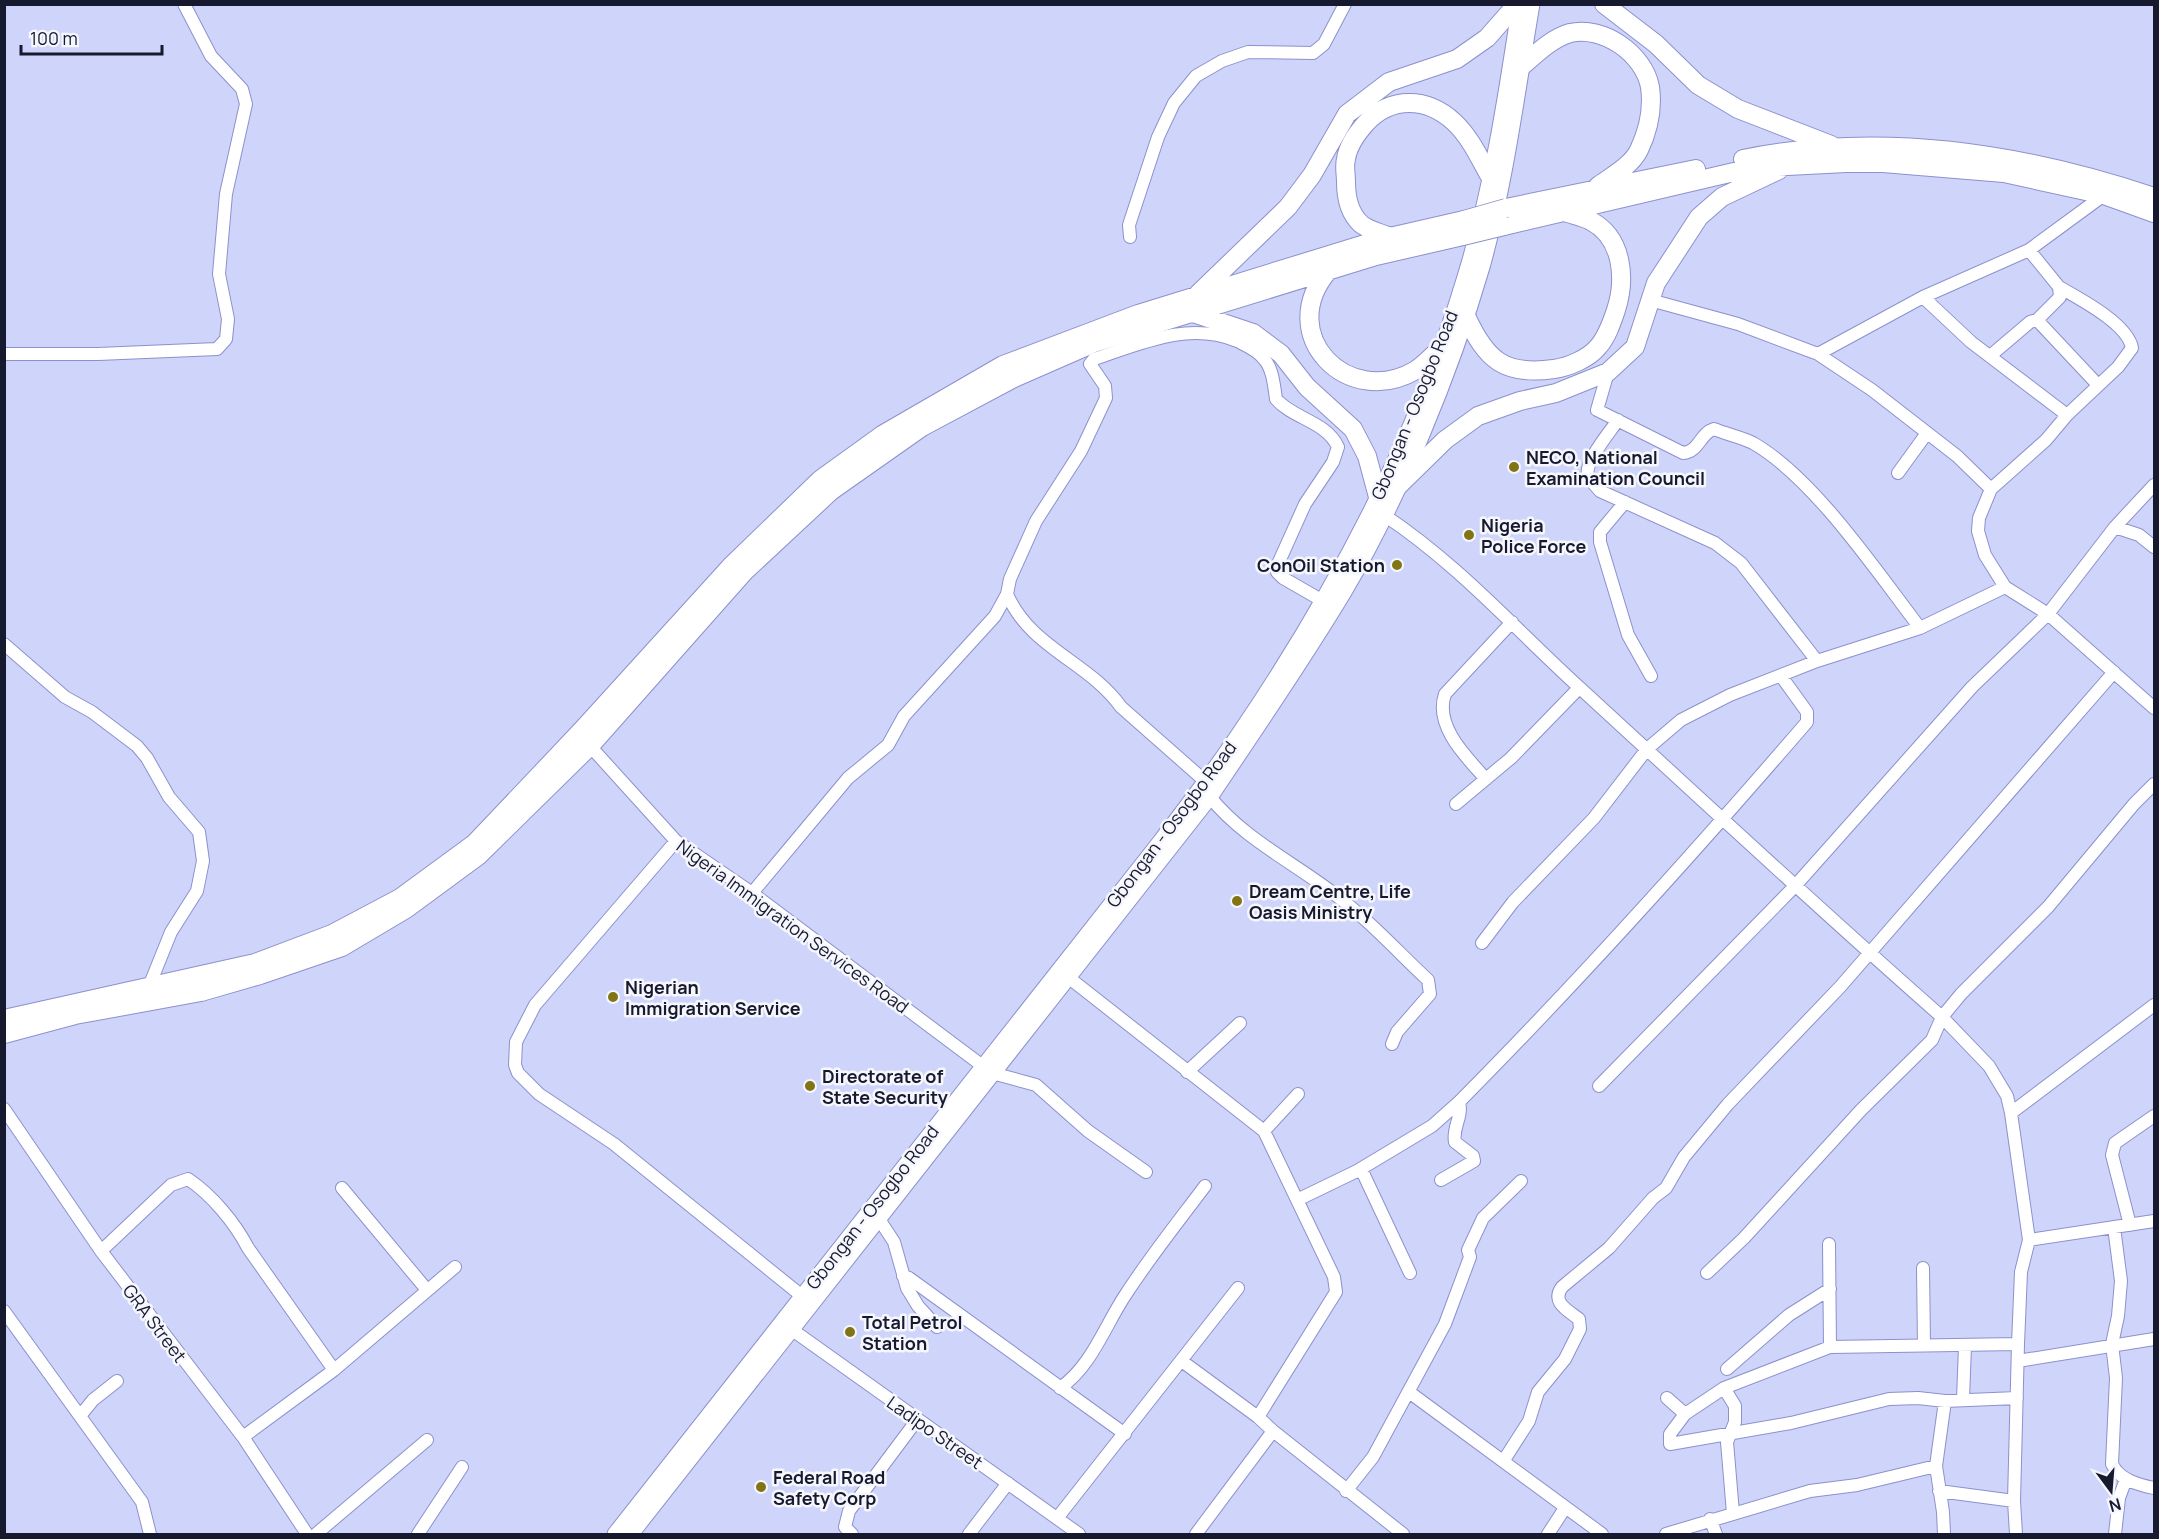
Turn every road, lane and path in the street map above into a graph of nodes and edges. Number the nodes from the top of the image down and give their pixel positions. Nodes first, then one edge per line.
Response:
1 (184, 4) edge
2 (1345, 4) edge
3 (1519, 4) edge
4 (1532, 4) edge
5 (1604, 4) edge
6 (1521, 67) junction
7 (1839, 147) junction
8 (1789, 166) junction
9 (1489, 175) junction
10 (1593, 190) junction
11 (2104, 195) junction
12 (2154, 197) edge
13 (1565, 212) junction
14 (2154, 213) edge
15 (1505, 217) junction
16 (1463, 228) junction
17 (1130, 237) dead end
18 (1390, 237) junction
19 (2029, 250) junction
20 (1328, 271) junction
21 (2059, 287) junction
22 (1923, 297) junction
23 (1650, 300) junction
24 (1194, 304) junction
25 (1466, 316) junction
26 (2037, 320) junction
27 (1441, 348) junction
28 (4, 354) edge
29 (1818, 354) junction
30 (1990, 356) junction
31 (1608, 372) junction
32 (2098, 385) junction
33 (2067, 415) junction
34 (1618, 420) junction
35 (1927, 433) junction
36 (1898, 473) dead end
37 (2154, 485) edge
38 (1398, 486) junction
39 (1991, 489) junction
40 (1378, 497) junction
41 (1625, 502) junction
42 (1384, 515) junction
43 (2115, 527) junction
44 (2154, 547) edge
45 (2005, 586) junction
46 (1007, 594) junction
47 (1323, 601) junction
48 (2048, 614) junction
49 (995, 616) junction
50 (1018, 617) junction
51 (1512, 622) junction
52 (1920, 628) junction
53 (4, 644) edge
54 (1817, 661) junction
55 (2114, 672) junction
56 (1651, 676) dead end
57 (1780, 676) junction
58 (1580, 688) junction
59 (2154, 708) edge
60 (590, 746) junction
61 (1647, 749) junction
62 (1486, 779) junction
63 (1205, 781) junction
64 (2154, 784) edge
65 (1210, 796) junction
66 (1456, 804) dead end
67 (1723, 819) junction
68 (676, 841) junction
69 (1795, 886) junction
70 (752, 893) junction
71 (1482, 943) dead end
72 (1868, 952) junction
73 (1068, 977) junction
74 (148, 989) junction
75 (2154, 1005) edge
76 (1942, 1017) junction
77 (4, 1019) edge
78 (1240, 1023) dead end
79 (4, 1034) edge
80 (1392, 1044) dead end
81 (987, 1070) junction
82 (1187, 1072) junction
83 (1599, 1086) dead end
84 (1298, 1094) dead end
85 (1459, 1102) junction
86 (4, 1109) edge
87 (2011, 1113) junction
88 (2154, 1116) edge
89 (1264, 1131) junction
90 (1357, 1171) junction
91 (1146, 1172) dead end
92 (1441, 1180) dead end
93 (1521, 1181) dead end
94 (1205, 1186) dead end
95 (342, 1188) dead end
96 (1297, 1200) junction
97 (879, 1219) junction
98 (2154, 1221) edge
99 (2130, 1225) junction
100 (2114, 1227) junction
101 (2029, 1240) junction
102 (1829, 1244) dead end
103 (101, 1251) junction
104 (455, 1267) dead end
105 (1923, 1268) dead end
106 (1410, 1273) dead end
107 (1707, 1273) dead end
108 (903, 1276) junction
109 (1238, 1288) dead end
110 (1830, 1289) junction
111 (427, 1290) junction
112 (802, 1296) junction
113 (4, 1311) edge
114 (937, 1327) dead end
115 (791, 1329) junction
116 (2154, 1339) edge
117 (2018, 1344) junction
118 (2112, 1344) junction
119 (1924, 1345) junction
120 (1965, 1346) junction
121 (1830, 1347) junction
122 (2018, 1361) junction
123 (1183, 1362) junction
124 (1727, 1369) dead end
125 (334, 1370) junction
126 (117, 1381) dead end
127 (1060, 1388) junction
128 (1724, 1388) junction
129 (1409, 1392) junction
130 (1667, 1398) dead end
131 (2017, 1398) junction
132 (1963, 1399) junction
133 (1945, 1401) junction
134 (1685, 1414) junction
135 (80, 1416) junction
136 (1258, 1417) junction
137 (917, 1420) junction
138 (1272, 1431) junction
139 (1125, 1434) junction
140 (1731, 1435) junction
141 (243, 1437) junction
142 (427, 1440) dead end
143 (1504, 1460) junction
144 (1935, 1466) junction
145 (462, 1467) dead end
146 (2126, 1479) junction
147 (1008, 1483) junction
148 (2154, 1488) edge
149 (1346, 1491) junction
150 (1939, 1491) junction
151 (2014, 1501) junction
152 (1564, 1508) junction
153 (1733, 1513) junction
154 (1058, 1517) junction
155 (1710, 1519) junction
156 (150, 1534) edge
157 (307, 1534) edge
158 (316, 1534) edge
159 (418, 1534) edge
160 (615, 1534) edge
161 (631, 1534) edge
162 (852, 1534) edge
163 (969, 1534) edge
164 (1079, 1534) edge
165 (1196, 1534) edge
166 (1402, 1534) edge
167 (1548, 1534) edge
168 (1602, 1534) edge
169 (1666, 1534) edge
170 (1716, 1534) edge
171 (1944, 1534) edge
172 (2016, 1534) edge
173 (2115, 1534) edge

1 - 28 street
2 - 17 street
3 - 9 main road, Gbongan - Osogbo Road
3 - 24 highway
4 - 6 main road, Gbongan - Osogbo Road
5 - 7 highway
6 - 10 highway
6 - 25 main road, Gbongan - Osogbo Road
7 - 10 highway
7 - 12 highway
8 - 11 highway
8 - 13 highway
8 - 23 highway
9 - 18 highway
9 - 27 main road, Gbongan - Osogbo Road
10 - 15 highway
11 - 14 highway
11 - 19 street
13 - 15 highway
13 - 25 highway
15 - 16 highway, bridge
16 - 18 highway
16 - 20 highway
18 - 24 highway
19 - 21 street
19 - 22 street
20 - 24 highway
20 - 27 highway
21 - 26 street
21 - 32 street
22 - 29 street
22 - 30 street
23 - 29 street
23 - 31 highway
24 - 40 highway
24 - 60 highway
24 - 74 highway
25 - 38 main road, Gbongan - Osogbo Road
26 - 30 street
26 - 32 street
27 - 40 main road, Gbongan - Osogbo Road
29 - 35 street
30 - 33 street
31 - 34 street
31 - 38 highway
32 - 33 street
33 - 39 street
34 - 41 street
34 - 52 street
35 - 36 street
35 - 39 street
37 - 43 street
38 - 42 main road, Gbongan - Osogbo Road
39 - 45 street
40 - 47 main road, Gbongan - Osogbo Road
41 - 54 street
41 - 56 street
42 - 51 street
42 - 65 main road, Gbongan - Osogbo Road
43 - 44 street
43 - 48 street
45 - 48 street
45 - 52 street
46 - 47 street
46 - 49 street
46 - 50 street
47 - 63 main road, Gbongan - Osogbo Road
48 - 55 street
48 - 69 street
49 - 50 street
49 - 70 street
50 - 63 street
51 - 58 street
51 - 62 street
52 - 54 street
53 - 74 street
54 - 57 street
55 - 59 street
55 - 72 street
57 - 61 street
57 - 67 street
58 - 61 street
58 - 62 street
60 - 68 street, Nigeria Immigration Services Road
60 - 79 highway
61 - 67 street
61 - 71 street
62 - 66 street
63 - 81 main road, Gbongan - Osogbo Road
64 - 76 street
65 - 73 main road, Gbongan - Osogbo Road
65 - 80 street
67 - 69 street
67 - 85 street
68 - 70 street, Nigeria Immigration Services Road
68 - 112 street
69 - 72 street
69 - 83 street
70 - 81 street, Nigeria Immigration Services Road
72 - 76 street
72 - 143 street
73 - 81 main road, Gbongan - Osogbo Road
73 - 82 street
74 - 77 highway
75 - 87 street
76 - 87 street
76 - 107 street
78 - 82 street
81 - 91 street
81 - 97 main road, Gbongan - Osogbo Road
81 - 112 main road, Gbongan - Osogbo Road
82 - 89 street
84 - 89 street
85 - 90 street
85 - 92 street
86 - 103 street, GRA Street
87 - 101 street
88 - 99 street
89 - 96 street
90 - 96 street
90 - 106 street
93 - 129 street
94 - 127 street
95 - 111 street
96 - 136 street
97 - 108 street
97 - 115 main road, Gbongan - Osogbo Road
98 - 99 street
99 - 100 street
100 - 101 street
100 - 118 street
101 - 117 street
102 - 110 street
103 - 125 street
103 - 141 street, GRA Street
104 - 111 street
105 - 119 street
108 - 114 street
108 - 127 street
109 - 123 street
110 - 121 street
110 - 124 street
111 - 125 street
112 - 160 main road, Gbongan - Osogbo Road
113 - 135 street
115 - 137 street, Ladipo Street
115 - 161 main road, Gbongan - Osogbo Road
116 - 118 street
117 - 120 street
117 - 122 street
118 - 122 street
118 - 146 street
119 - 120 street
119 - 121 street
120 - 132 street
121 - 128 street
122 - 131 street
123 - 136 street
123 - 139 street
125 - 141 street
126 - 135 street
127 - 139 street
128 - 134 street
128 - 140 street
129 - 143 street
129 - 149 street
130 - 134 street
131 - 132 street
131 - 151 street
132 - 133 street
133 - 140 street
133 - 144 street
134 - 140 street
135 - 156 street
136 - 138 street
137 - 147 street, Ladipo Street
137 - 162 street
138 - 149 street
138 - 165 street
139 - 154 street
140 - 153 street
141 - 157 street, GRA Street
142 - 158 street
143 - 152 street
144 - 150 street
144 - 153 street
145 - 159 street
146 - 148 street
146 - 173 street
147 - 154 street, Ladipo Street
147 - 163 street
149 - 166 street
150 - 151 street
150 - 171 street
151 - 172 street
152 - 167 street
152 - 168 street
153 - 155 street
154 - 164 street, Ladipo Street
155 - 169 street
155 - 170 street

